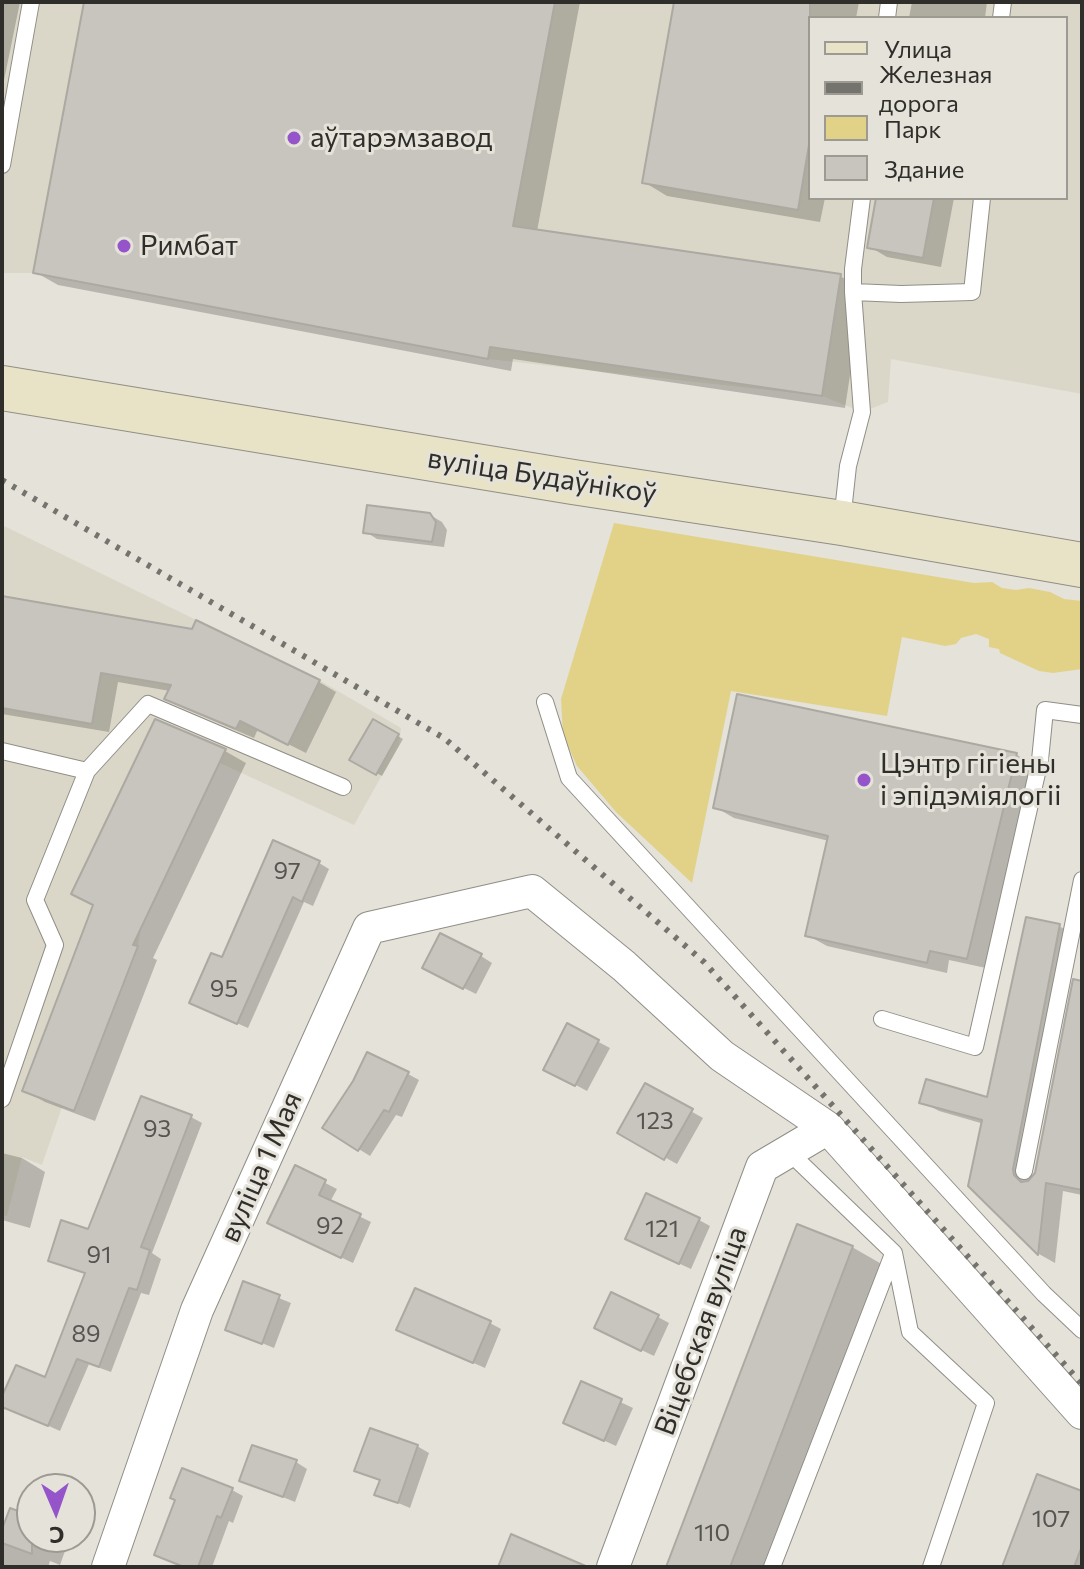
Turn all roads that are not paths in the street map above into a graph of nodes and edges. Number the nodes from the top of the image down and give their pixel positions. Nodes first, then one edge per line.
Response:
1 (31, 2) edge
2 (2, 165) edge
3 (862, 200) edge
4 (982, 200) edge
5 (853, 292) junction
6 (2, 388) edge
7 (842, 523) junction
8 (1082, 565) edge
9 (545, 702) dead end
10 (1082, 715) edge
11 (2, 751) edge
12 (87, 771) junction
13 (343, 787) dead end
14 (1082, 880) edge
15 (882, 1019) dead end
16 (2, 1099) edge
17 (828, 1128) junction
18 (789, 1152) junction
19 (1024, 1171) dead end
20 (894, 1253) junction
21 (1082, 1330) edge
22 (1082, 1413) edge
23 (108, 1567) edge
24 (613, 1567) edge
25 (772, 1567) edge
26 (931, 1567) edge

1 - 2 lane
3 - 5 lane
4 - 5 lane
5 - 7 lane
6 - 7 main road, вуліца Будаўнікоў
7 - 8 main road, вуліца Будаўнікоў
9 - 21 lane
10 - 15 lane
11 - 12 lane
12 - 13 lane
12 - 16 lane
14 - 19 lane
17 - 18 street, Віцебская вуліца
17 - 22 street
17 - 23 street, вуліца 1 Мая
18 - 20 lane
18 - 24 street, Віцебская вуліца
20 - 25 lane
20 - 26 lane

